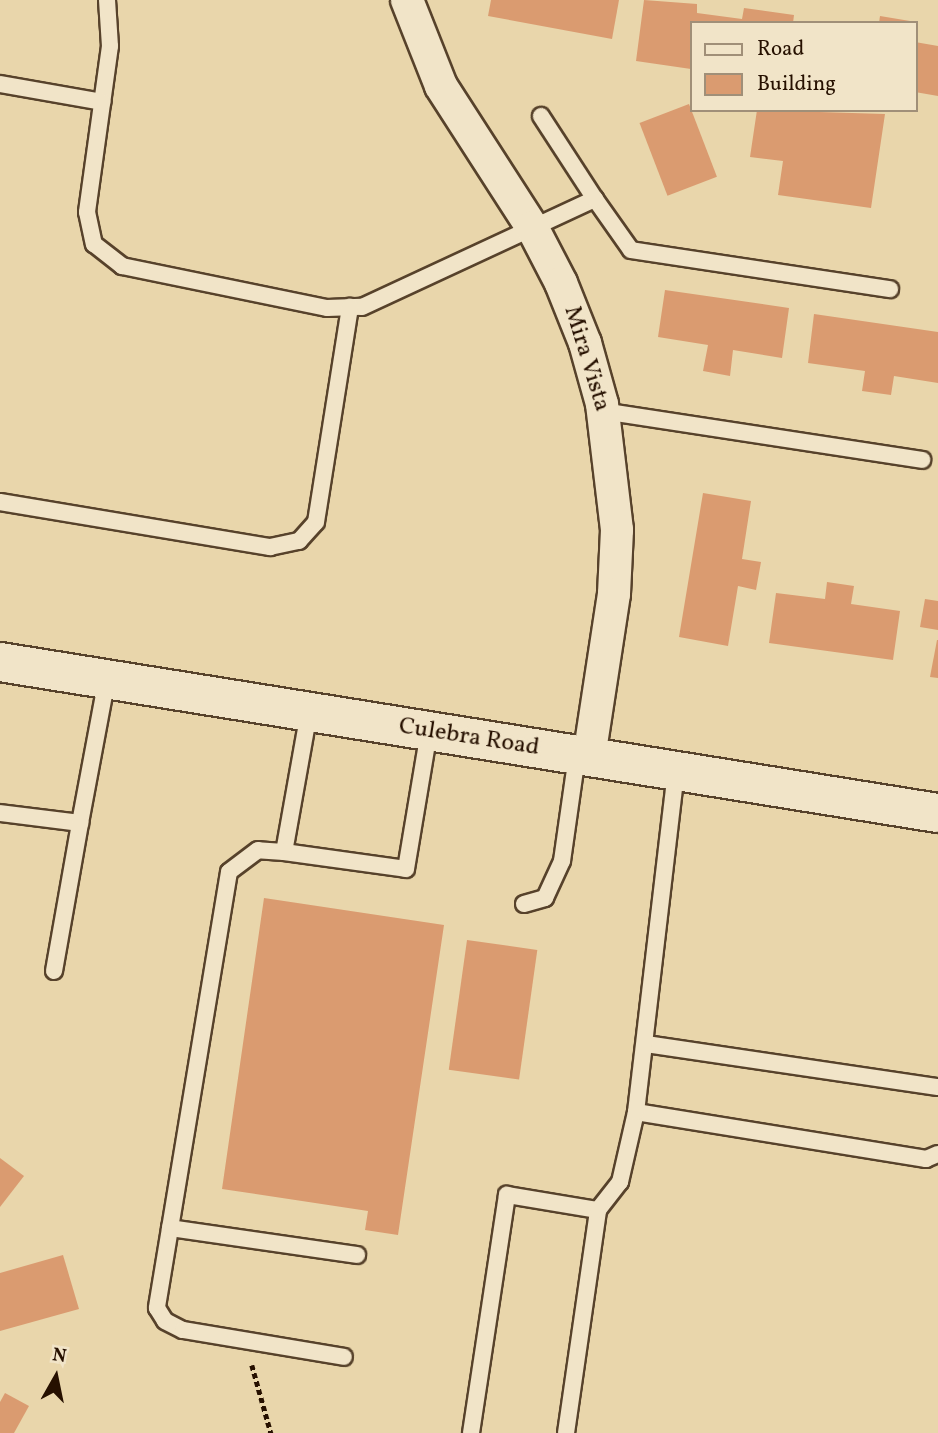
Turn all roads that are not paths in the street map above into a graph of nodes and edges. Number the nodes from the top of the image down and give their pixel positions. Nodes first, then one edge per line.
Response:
1 (107, 0) edge
2 (407, 0) edge
3 (0, 84) edge
4 (102, 102) junction
5 (541, 116) dead end
6 (594, 198) junction
7 (532, 227) junction
8 (890, 289) dead end
9 (350, 307) junction
10 (603, 411) junction
11 (922, 460) dead end
12 (0, 502) edge
13 (0, 662) edge
14 (107, 680) junction
15 (309, 712) junction
16 (429, 732) junction
17 (583, 757) junction
18 (676, 771) junction
19 (0, 813) edge
20 (938, 813) edge
21 (80, 823) junction
22 (284, 852) junction
23 (524, 904) dead end
24 (54, 971) dead end
25 (646, 1044) junction
26 (938, 1087) edge
27 (636, 1112) junction
28 (938, 1154) edge
29 (598, 1210) junction
30 (170, 1228) junction
31 (357, 1255) dead end
32 (344, 1357) dead end
33 (471, 1433) edge
34 (566, 1433) edge

1 - 4 lane
2 - 7 street, Mira Vista
3 - 4 lane
4 - 9 lane
5 - 6 lane
6 - 7 lane
6 - 8 lane
7 - 9 lane
7 - 10 street, Mira Vista
9 - 12 lane
10 - 11 lane
10 - 17 street, Mira Vista
13 - 14 main road, Culebra Road
14 - 15 main road, Culebra Road
14 - 21 lane
15 - 16 main road, Culebra Road
15 - 22 lane
16 - 17 main road, Culebra Road
16 - 22 lane
17 - 18 main road, Culebra Road
17 - 23 lane
18 - 20 main road, Culebra Road
18 - 25 lane
19 - 21 lane
21 - 24 lane
22 - 30 lane
25 - 26 lane
25 - 27 lane
27 - 28 lane
27 - 29 lane
29 - 33 lane
29 - 34 lane
30 - 31 lane
30 - 32 lane

